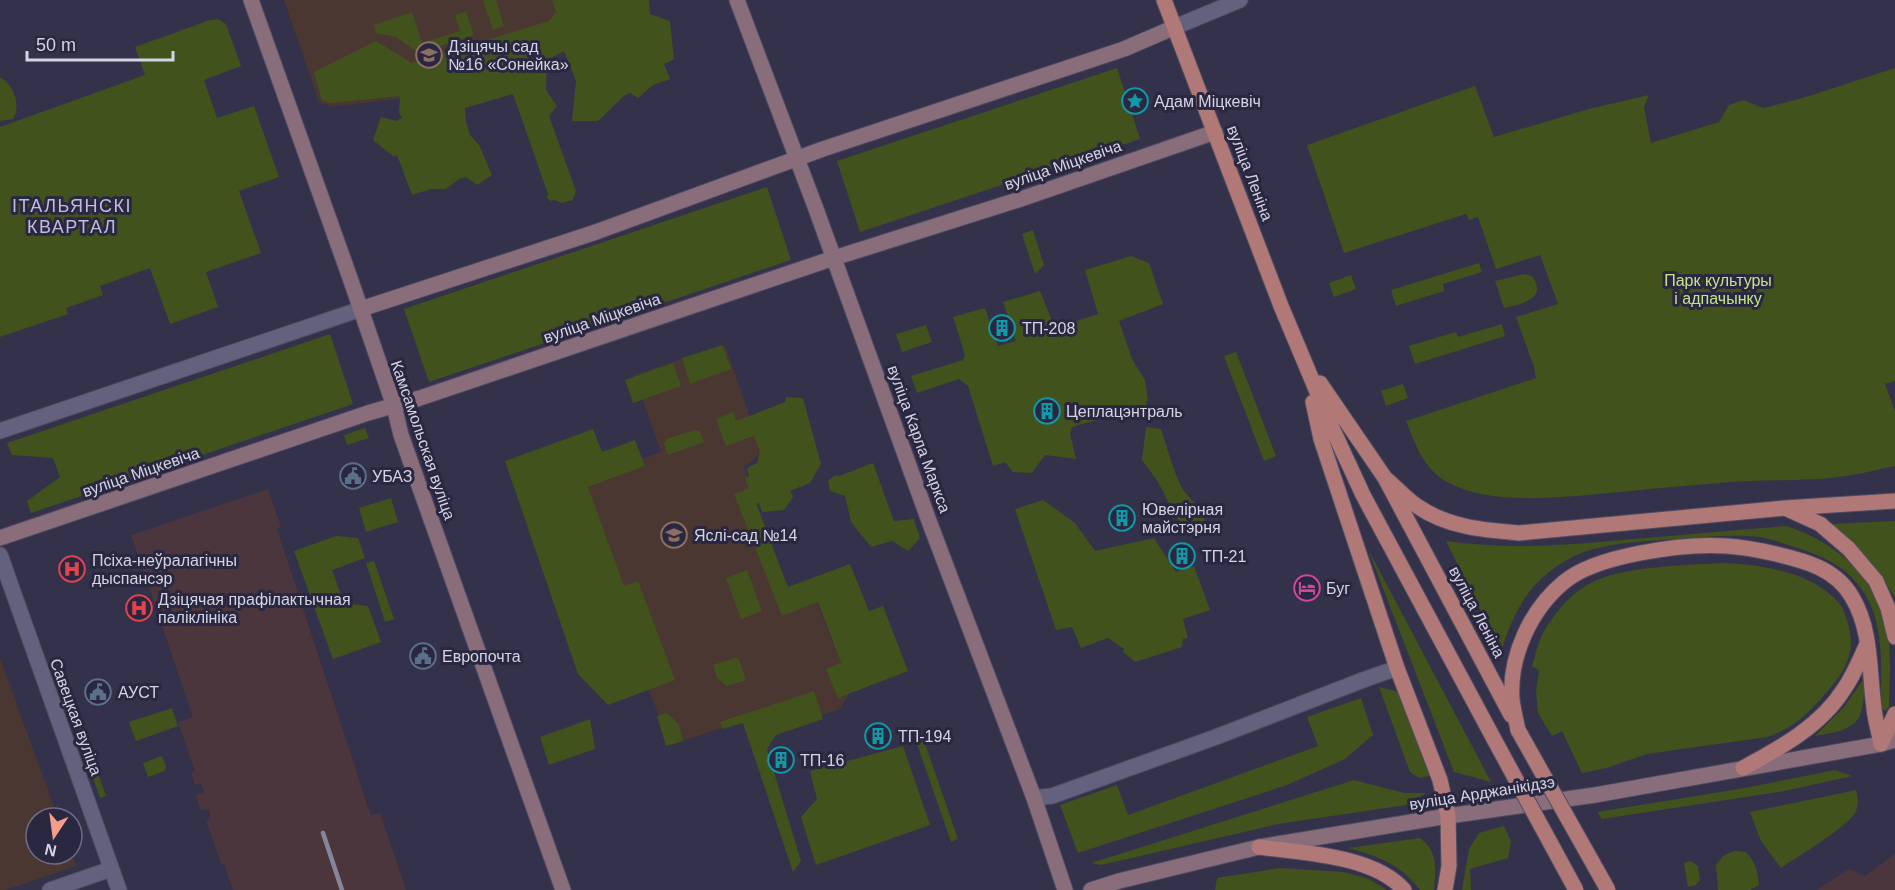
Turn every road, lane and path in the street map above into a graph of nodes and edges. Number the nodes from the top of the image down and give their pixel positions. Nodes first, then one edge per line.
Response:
1 (251, 0) edge
2 (737, 0) edge
3 (1164, 0) edge
4 (1240, 0) edge
5 (1175, 27) junction
6 (1215, 132) junction
7 (797, 159) junction
8 (834, 258) junction
9 (361, 309) junction
10 (1303, 358) junction
11 (394, 406) junction
12 (0, 431) edge
13 (1385, 478) junction
14 (1895, 501) edge
15 (1785, 508) junction
16 (0, 538) edge
17 (0, 555) edge
18 (1895, 637) edge
19 (1867, 644) junction
20 (1397, 668) junction
21 (1895, 714) edge
22 (1518, 730) junction
23 (1888, 742) edge
24 (1743, 768) junction
25 (1034, 798) junction
26 (1448, 816) junction
27 (1258, 847) junction
28 (111, 869) junction
29 (50, 890) edge
30 (119, 890) edge
31 (563, 890) edge
32 (1065, 890) edge
33 (1091, 890) edge
34 (1404, 890) edge
35 (1445, 890) edge
36 (1576, 890) edge
37 (1608, 890) edge

1 - 9 main road, Камсамольская вуліца
2 - 7 main road, вуліца Карла Маркса
3 - 5 main road, вуліца Леніна
4 - 5 street
5 - 6 main road, вуліца Леніна
5 - 7 main road
6 - 8 main road, вуліца Міцкевіча
6 - 10 main road, вуліца Леніна
7 - 8 main road, вуліца Карла Маркса
7 - 9 main road
8 - 11 main road, вуліца Міцкевіча
8 - 25 main road, вуліца Карла Маркса
9 - 11 main road, Камсамольская вуліца
9 - 12 street
10 - 13 main road, вуліца Леніна
10 - 20 main road
10 - 36 main road, вуліца Леніна, bridge
11 - 16 main road, вуліца Міцкевіча
11 - 31 main road, Камсамольская вуліца
13 - 15 main road
13 - 22 main road, вуліца Леніна
14 - 15 main road
15 - 18 main road
17 - 28 street, Савецкая вуліца
19 - 22 main road
19 - 23 main road
19 - 24 main road
20 - 25 street
20 - 26 main road
21 - 23 main road
22 - 37 main road, вуліца Леніна, bridge
23 - 24 main road, вуліца Арджанікідзэ
24 - 26 main road, вуліца Арджанікідзэ
25 - 32 main road, вуліца Карла Маркса
26 - 27 main road, вуліца Арджанікідзэ
26 - 35 main road
27 - 33 main road, вуліца Арджанікідзэ
27 - 34 main road
28 - 29 street
28 - 30 street, Савецкая вуліца

